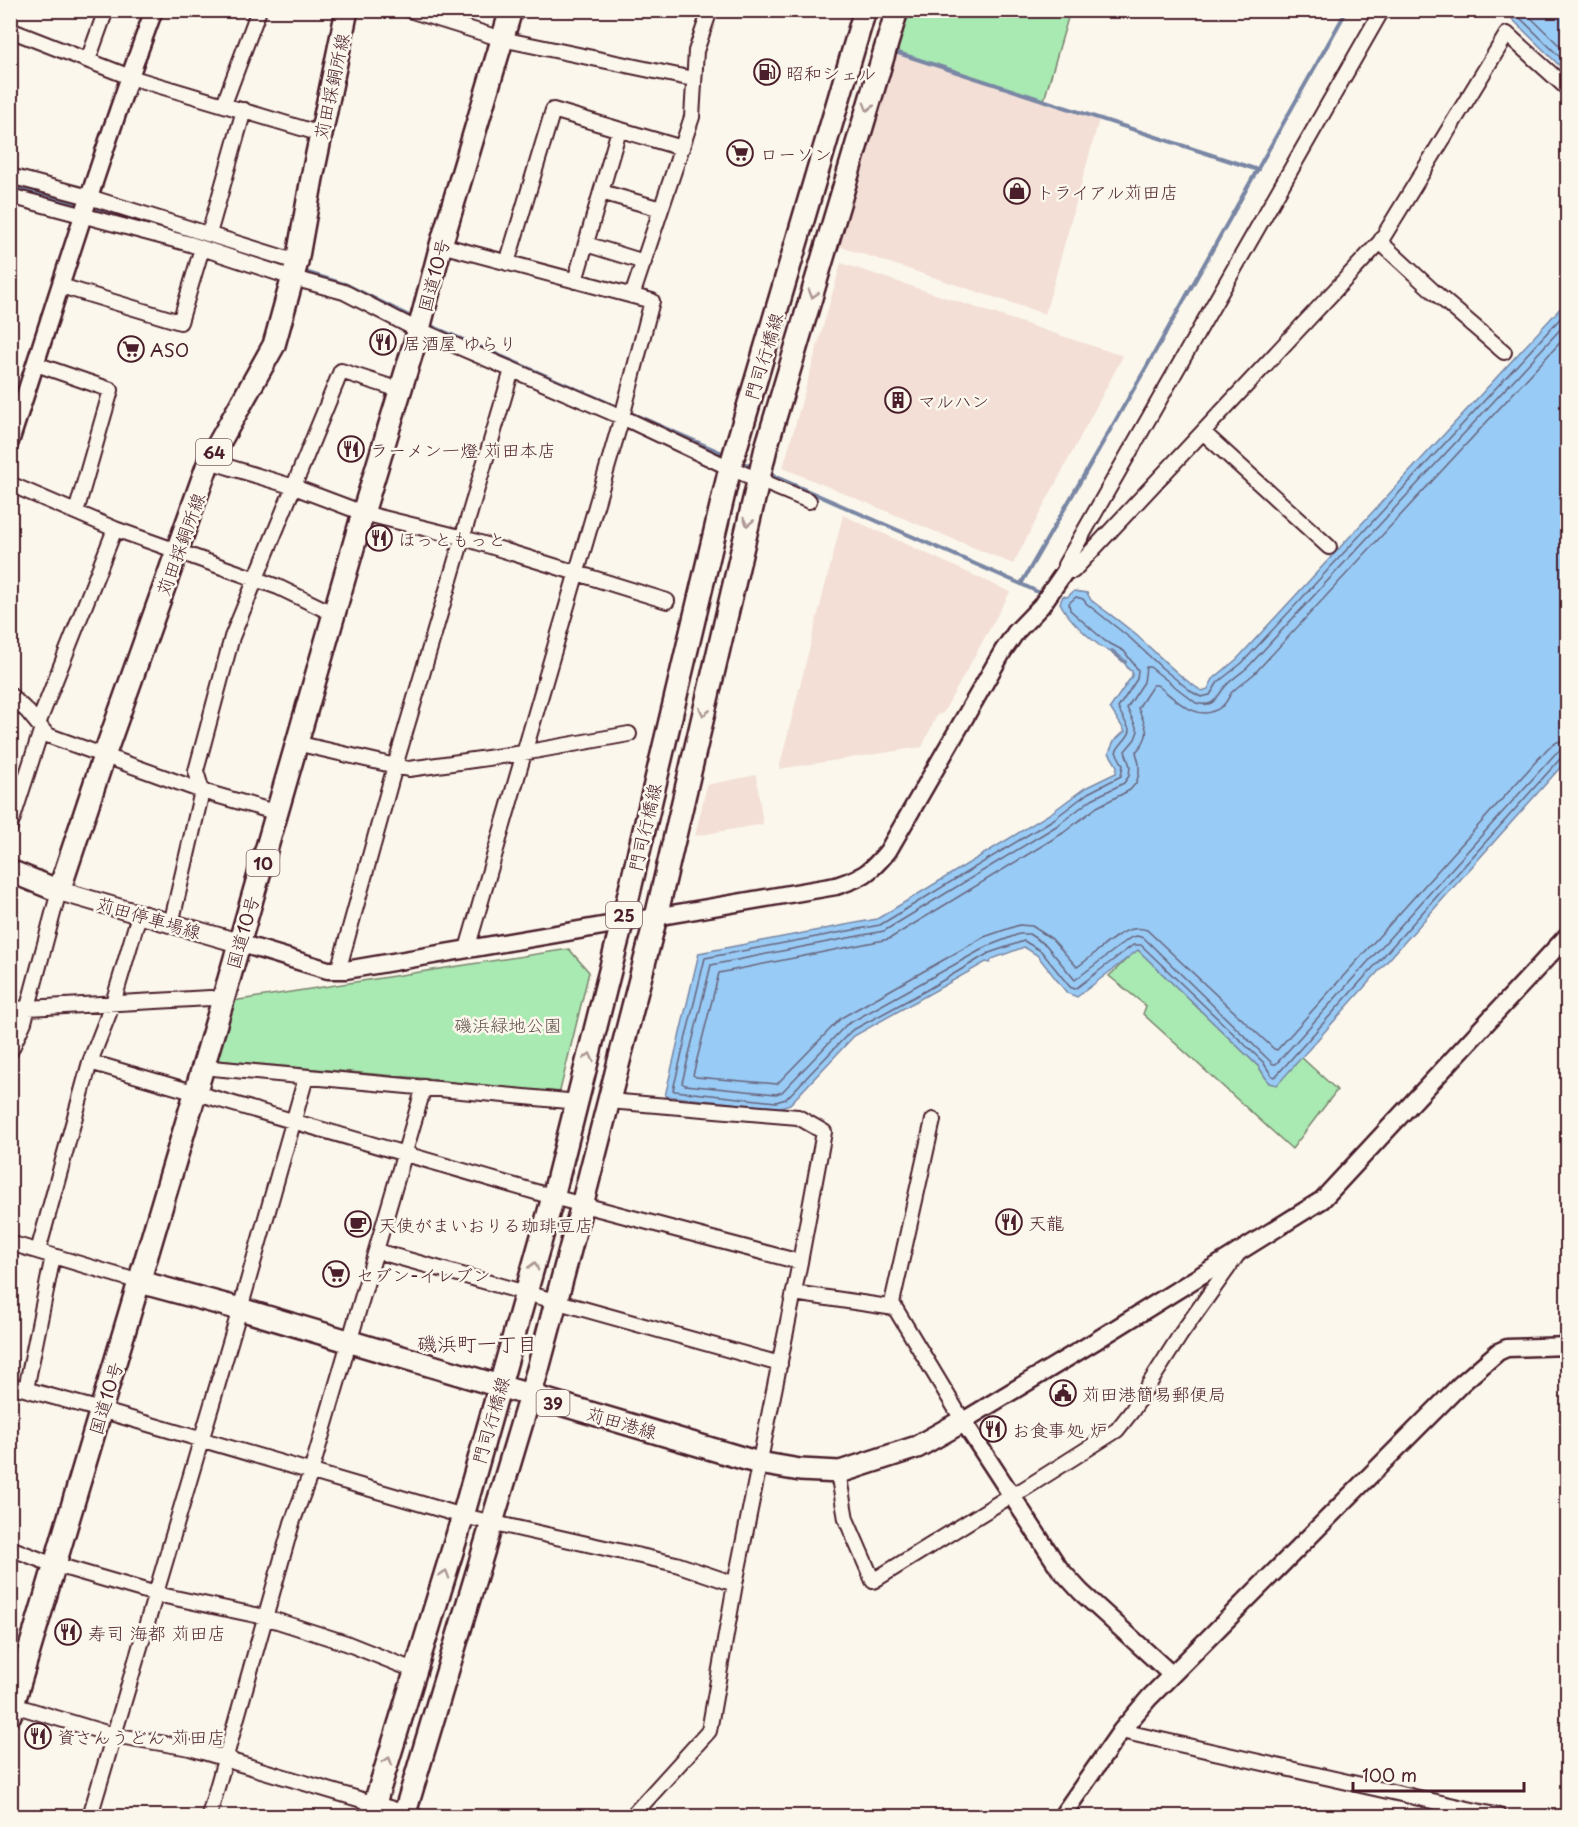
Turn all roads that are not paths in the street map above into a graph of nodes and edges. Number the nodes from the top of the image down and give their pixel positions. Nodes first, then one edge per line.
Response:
1 (106, 10) edge
2 (154, 10) edge
3 (259, 10) edge
4 (347, 10) edge
5 (409, 10) edge
6 (500, 10) edge
7 (511, 10) edge
8 (710, 10) edge
9 (865, 10) edge
10 (897, 10) edge
11 (1382, 10) edge
12 (10, 30) edge
13 (497, 37) junction
14 (88, 60) junction
15 (130, 76) junction
16 (693, 79) junction
17 (1568, 89) edge
18 (224, 104) junction
19 (244, 110) junction
20 (619, 130) junction
21 (321, 134) junction
22 (682, 148) junction
23 (10, 176) edge
24 (601, 192) junction
25 (10, 196) edge
26 (89, 197) junction
27 (661, 209) junction
28 (83, 217) junction
29 (209, 234) junction
30 (1380, 242) junction
31 (586, 244) junction
32 (441, 245) junction
33 (202, 248) junction
34 (644, 262) junction
35 (507, 263) junction
36 (295, 270) junction
37 (575, 281) junction
38 (61, 286) junction
39 (632, 296) junction
40 (413, 327) junction
41 (1504, 352) dead end
42 (36, 364) junction
43 (512, 370) junction
44 (395, 388) junction
45 (622, 417) junction
46 (1204, 433) junction
47 (10, 442) edge
48 (209, 461) junction
49 (730, 468) junction
50 (758, 480) junction
51 (10, 484) edge
52 (294, 487) junction
53 (809, 501) dead end
54 (358, 511) junction
55 (76, 512) junction
56 (115, 528) junction
57 (464, 538) junction
58 (1329, 547) dead end
59 (178, 550) junction
60 (1066, 570) junction
61 (575, 573) junction
62 (255, 579) junction
63 (667, 601) dead end
64 (329, 612) junction
65 (10, 696) edge
66 (39, 728) junction
67 (629, 734) dead end
68 (297, 743) junction
69 (523, 753) junction
70 (104, 756) junction
71 (395, 766) junction
72 (202, 791) junction
73 (272, 812) junction
74 (10, 826) edge
75 (10, 871) edge
76 (59, 891) junction
77 (139, 915) junction
78 (657, 916) junction
79 (622, 922) junction
80 (171, 924) junction
81 (1568, 935) edge
82 (233, 941) junction
83 (467, 949) junction
84 (338, 971) junction
85 (216, 999) junction
86 (113, 1003) junction
87 (27, 1008) junction
88 (10, 1009) edge
89 (10, 1052) edge
90 (90, 1062) junction
91 (202, 1067) junction
92 (306, 1077) junction
93 (424, 1087) junction
94 (189, 1090) junction
95 (609, 1101) junction
96 (578, 1102) junction
97 (933, 1120) dead end
98 (294, 1121) junction
99 (405, 1154) junction
100 (553, 1197) junction
101 (582, 1205) junction
102 (10, 1243) edge
103 (38, 1251) junction
104 (376, 1251) junction
105 (1240, 1251) junction
106 (53, 1256) junction
107 (800, 1262) junction
108 (133, 1280) junction
109 (794, 1293) junction
110 (526, 1294) junction
111 (556, 1302) junction
112 (895, 1308) junction
113 (240, 1309) junction
114 (348, 1342) junction
115 (1568, 1346) edge
116 (780, 1364) junction
117 (10, 1385) edge
118 (500, 1386) junction
119 (26, 1389) junction
120 (530, 1396) junction
121 (96, 1408) junction
122 (963, 1421) junction
123 (201, 1439) junction
124 (759, 1463) junction
125 (311, 1472) junction
126 (840, 1472) junction
127 (1010, 1496) junction
128 (463, 1516) junction
129 (492, 1523) junction
130 (10, 1548) edge
131 (50, 1563) junction
132 (735, 1584) junction
133 (156, 1594) junction
134 (265, 1617) junction
135 (416, 1671) junction
136 (1172, 1675) junction
137 (10, 1681) edge
138 (11, 1708) edge
139 (1121, 1731) junction
140 (113, 1735) junction
141 (226, 1755) junction
142 (373, 1810) edge
143 (409, 1815) edge
144 (90, 1816) edge
145 (209, 1816) edge
146 (632, 1816) edge
147 (1062, 1816) edge
148 (1499, 1816) edge

1 - 14 street
2 - 15 street
3 - 18 street
4 - 21 main road, 苅田採銅所線 / 64
5 - 13 street
6 - 13 main road, 国道10号 / 10
7 - 13 main road, 国道10号 / 10
8 - 16 street
9 - 49 main road, 門司行橋線 / 25
10 -> 50 main road, 門司行橋線 / 25
11 - 60 street
12 - 14 street
13 - 16 street
13 - 32 main road, 国道10号 / 10
13 - 40 main road, 国道10号 / 10
14 - 15 street
15 - 18 street
15 - 26 street
16 - 22 street
17 - 30 street
18 - 19 street
19 - 21 street
19 - 29 street
20 - 22 street
20 - 24 street
20 - 35 street
21 - 36 main road, 苅田採銅所線 / 64
22 - 27 street
23 - 26 street
24 - 27 street
24 - 31 street
25 - 28 street
26 - 28 street
26 - 29 street
27 - 34 street
28 - 33 street
28 - 38 street
29 - 36 street
30 - 41 street
30 - 46 street
31 - 34 street
31 - 37 street
32 - 35 street
32 - 40 main road, 国道10号 / 10
33 - 36 street
33 - 38 street
34 - 39 street
35 - 37 street
36 - 40 street
36 - 48 main road, 苅田採銅所線 / 64
37 - 39 street
38 - 42 street
39 - 45 street
40 - 43 street
40 - 44 main road, 国道10号 / 10
42 - 47 street
42 - 55 street
43 - 45 street
43 - 57 street
44 - 52 street
44 - 54 main road, 国道10号 / 10
45 - 49 street
45 - 61 street
46 - 58 street
46 - 60 street
48 - 52 street
48 - 59 main road, 苅田採銅所線 / 64
49 - 50 street
49 - 79 main road, 門司行橋線 / 25
50 - 53 street
50 -> 78 main road, 門司行橋線 / 25
51 - 55 street
52 - 54 street
52 - 62 street
54 - 57 street
54 - 64 main road, 国道10号 / 10
55 - 56 street
56 - 59 street
56 - 66 street
57 - 61 street
57 - 71 street
59 - 62 street
59 - 70 main road, 苅田採銅所線 / 64
60 - 78 street
61 - 63 street
61 - 69 street
62 - 64 street
62 - 72 street
64 - 68 main road, 国道10号 / 10
64 - 73 main road, 国道10号 / 10
65 - 66 street
66 - 70 street
66 - 74 street
67 - 69 street
68 - 71 street
68 - 73 main road, 国道10号 / 10
69 - 71 street
69 - 83 street
70 - 72 street
70 - 76 main road, 苅田採銅所線 / 64
71 - 84 street
72 - 73 street
72 - 80 street
73 - 82 main road, 国道10号 / 10
75 - 76 main road
76 - 77 main road, 苅田停車場線
76 - 87 street
77 - 80 main road, 苅田停車場線
77 - 86 street
78 - 79 street
78 - 95 main road, 門司行橋線 / 25
79 - 83 street
96 -> 79 main road, 門司行橋線 / 25
80 - 82 main road, 苅田停車場線
81 - 105 street
82 - 84 street
82 - 85 main road, 国道10号 / 10
83 - 84 street
85 - 86 street
85 - 91 main road, 国道10号 / 10
85 - 94 main road, 国道10号 / 10
86 - 87 street
86 - 90 street
87 - 88 street
87 - 89 street
90 - 94 street
90 - 103 street
91 - 92 street
91 - 94 main road, 国道10号 / 10
92 - 93 street
92 - 98 street
93 - 96 street
93 - 99 street
94 - 98 street
94 - 108 main road, 国道10号 / 10
95 - 101 main road, 門司行橋線 / 25
95 - 107 street
96 - 100 main road, 門司行橋線 / 25
97 - 112 street
98 - 99 street
98 - 113 street
99 - 100 street
99 - 104 street
100 - 101 street
110 -> 100 main road, 門司行橋線 / 25
101 - 107 street
101 - 111 main road, 門司行橋線 / 25
102 - 103 street
103 - 106 street
104 - 110 street
104 - 114 street
105 - 122 street
105 - 127 street
106 - 108 street
106 - 119 street
107 - 109 street
108 - 113 main road, 苅田港線 / 39
108 - 121 main road, 国道10号 / 10
109 - 112 street
109 - 116 street
110 - 111 street
110 - 118 main road, 門司行橋線 / 25
111 - 116 street
111 - 120 main road, 門司行橋線 / 25
112 - 122 street
113 - 114 main road, 苅田港線 / 39
113 - 123 street
114 - 118 main road, 苅田港線 / 39
114 - 125 street
115 - 136 street
116 - 124 street
117 - 119 street
118 - 120 main road, 苅田港線 / 39
118 - 128 main road, 門司行橋線 / 25
119 - 121 street
120 - 124 main road, 苅田港線 / 39
120 - 129 main road, 門司行橋線 / 25
121 - 123 street
121 - 131 main road, 国道10号 / 10
122 - 126 main road, 苅田港線 / 39
122 - 127 street
123 - 125 street
123 - 133 street
124 - 126 main road, 苅田港線 / 39
124 - 132 street
125 - 128 street
125 - 134 street
126 - 127 street
127 - 136 street
128 - 129 street
135 -> 128 main road, 門司行橋線 / 25
129 - 132 street
129 - 143 main road, 門司行橋線 / 25
130 - 131 street
131 - 133 street
131 - 137 main road, 国道10号 / 10
131 - 138 main road, 国道10号 / 10
132 - 146 street
133 - 134 street
133 - 140 street
134 - 135 street
134 - 141 street
142 -> 135 main road, 門司行橋線 / 25
136 - 139 street
138 - 140 street
139 - 147 street
139 - 148 street
140 - 141 street
140 - 144 street
141 - 142 street
141 - 145 street
142 - 143 street

